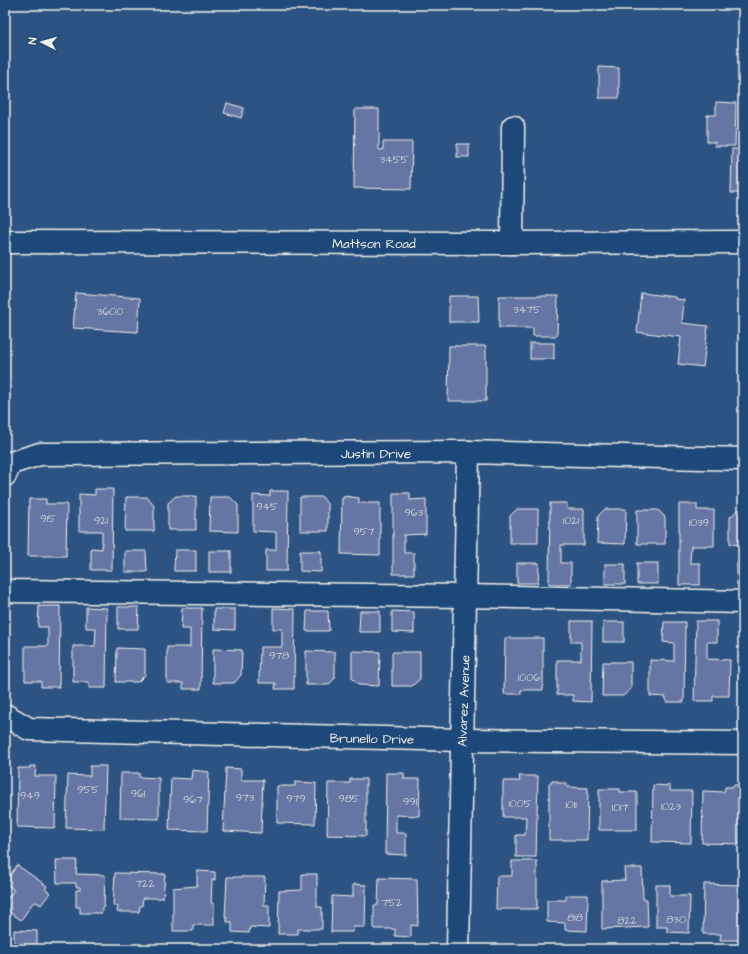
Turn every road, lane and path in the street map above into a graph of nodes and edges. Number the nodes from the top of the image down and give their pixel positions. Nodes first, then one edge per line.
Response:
1 (513, 126) dead end
2 (5, 242) edge
3 (743, 242) edge
4 (512, 243) junction
5 (468, 452) junction
6 (743, 459) edge
7 (8, 469) edge
8 (5, 591) edge
9 (466, 596) junction
10 (743, 602) edge
11 (5, 715) edge
12 (462, 740) junction
13 (743, 743) edge
14 (458, 949) edge

1 - 4 street
2 - 4 street, Mattson Road
3 - 4 street, Mattson Road
5 - 6 street, Justin Drive
5 - 7 street, Justin Drive
5 - 9 street, Alvarez Avenue
8 - 9 street
9 - 10 street
9 - 12 street, Alvarez Avenue
11 - 12 street, Brunello Drive
12 - 13 street, Brunello Drive
12 - 14 street, Alvarez Avenue

